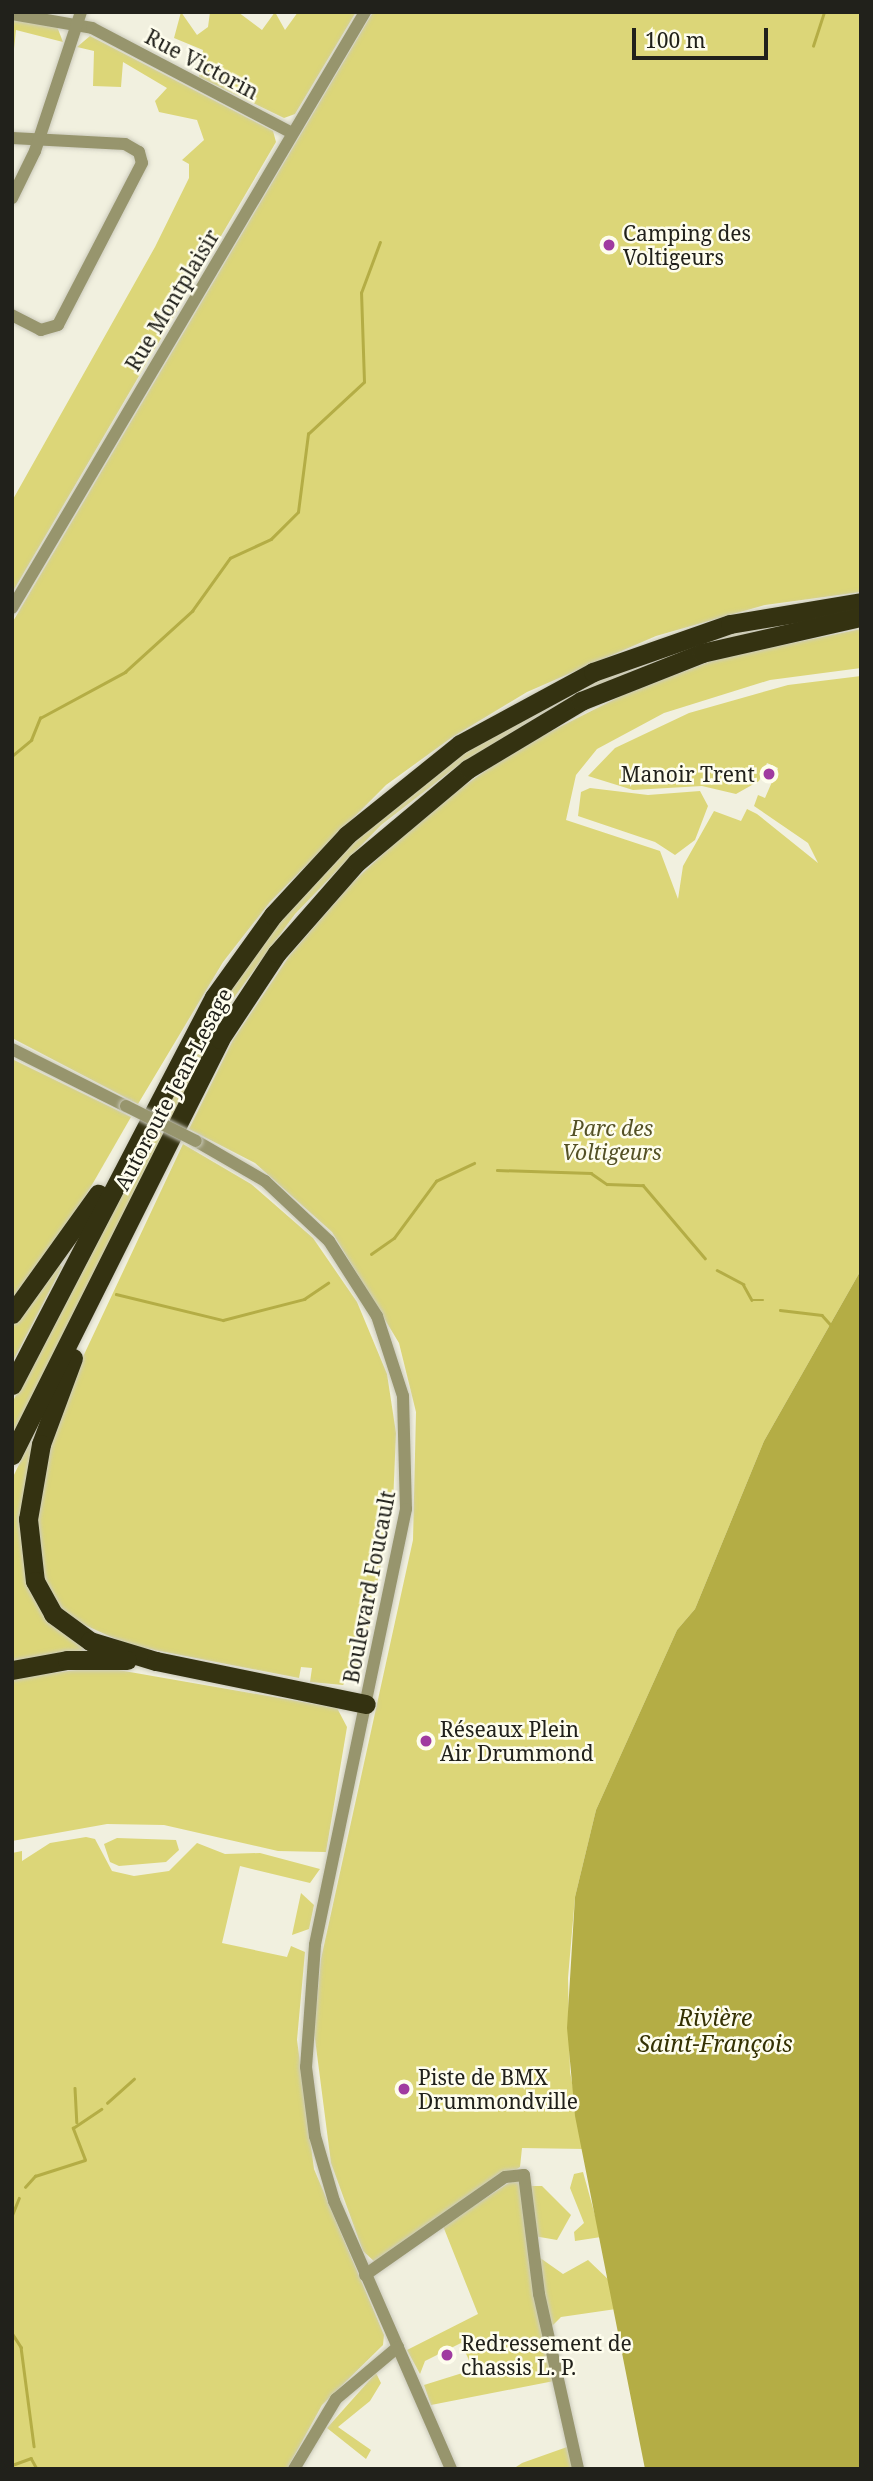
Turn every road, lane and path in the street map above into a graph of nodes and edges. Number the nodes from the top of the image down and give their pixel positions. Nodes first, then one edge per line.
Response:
1 (365, 12) edge
2 (12, 15) edge
3 (79, 18) edge
4 (292, 134) junction
5 (12, 138) edge
6 (39, 140) junction
7 (12, 198) edge
8 (12, 316) edge
9 (861, 602) edge
10 (12, 608) edge
11 (861, 617) edge
12 (12, 1049) edge
13 (146, 1123) junction
14 (117, 1245) junction
15 (12, 1314) edge
16 (12, 1385) edge
17 (12, 1455) edge
18 (156, 1661) junction
19 (12, 1670) edge
20 (366, 1704) junction
21 (365, 2275) junction
22 (398, 2347) junction
23 (294, 2469) edge
24 (452, 2469) edge
25 (578, 2469) edge

1 - 4 street, Rue Montplaisir
2 - 3 street, Rue Victorin
3 - 4 street, Rue Victorin
3 - 6 street
4 - 10 street, Rue Montplaisir
5 - 6 street
6 - 7 street
6 - 8 street
9 - 13 highway, Autoroute Jean-Lesage
11 - 14 highway, Autoroute Jean-Lesage
12 - 20 street, Boulevard Foucault, bridge
13 - 15 highway
13 - 16 highway, Autoroute Jean-Lesage
14 - 17 highway, Autoroute Jean-Lesage
14 - 18 highway
18 - 19 highway
18 - 20 highway
20 - 21 street, Boulevard Foucault
21 - 22 street, Boulevard Foucault
21 - 25 street
22 - 23 street
22 - 24 street, Boulevard Foucault

